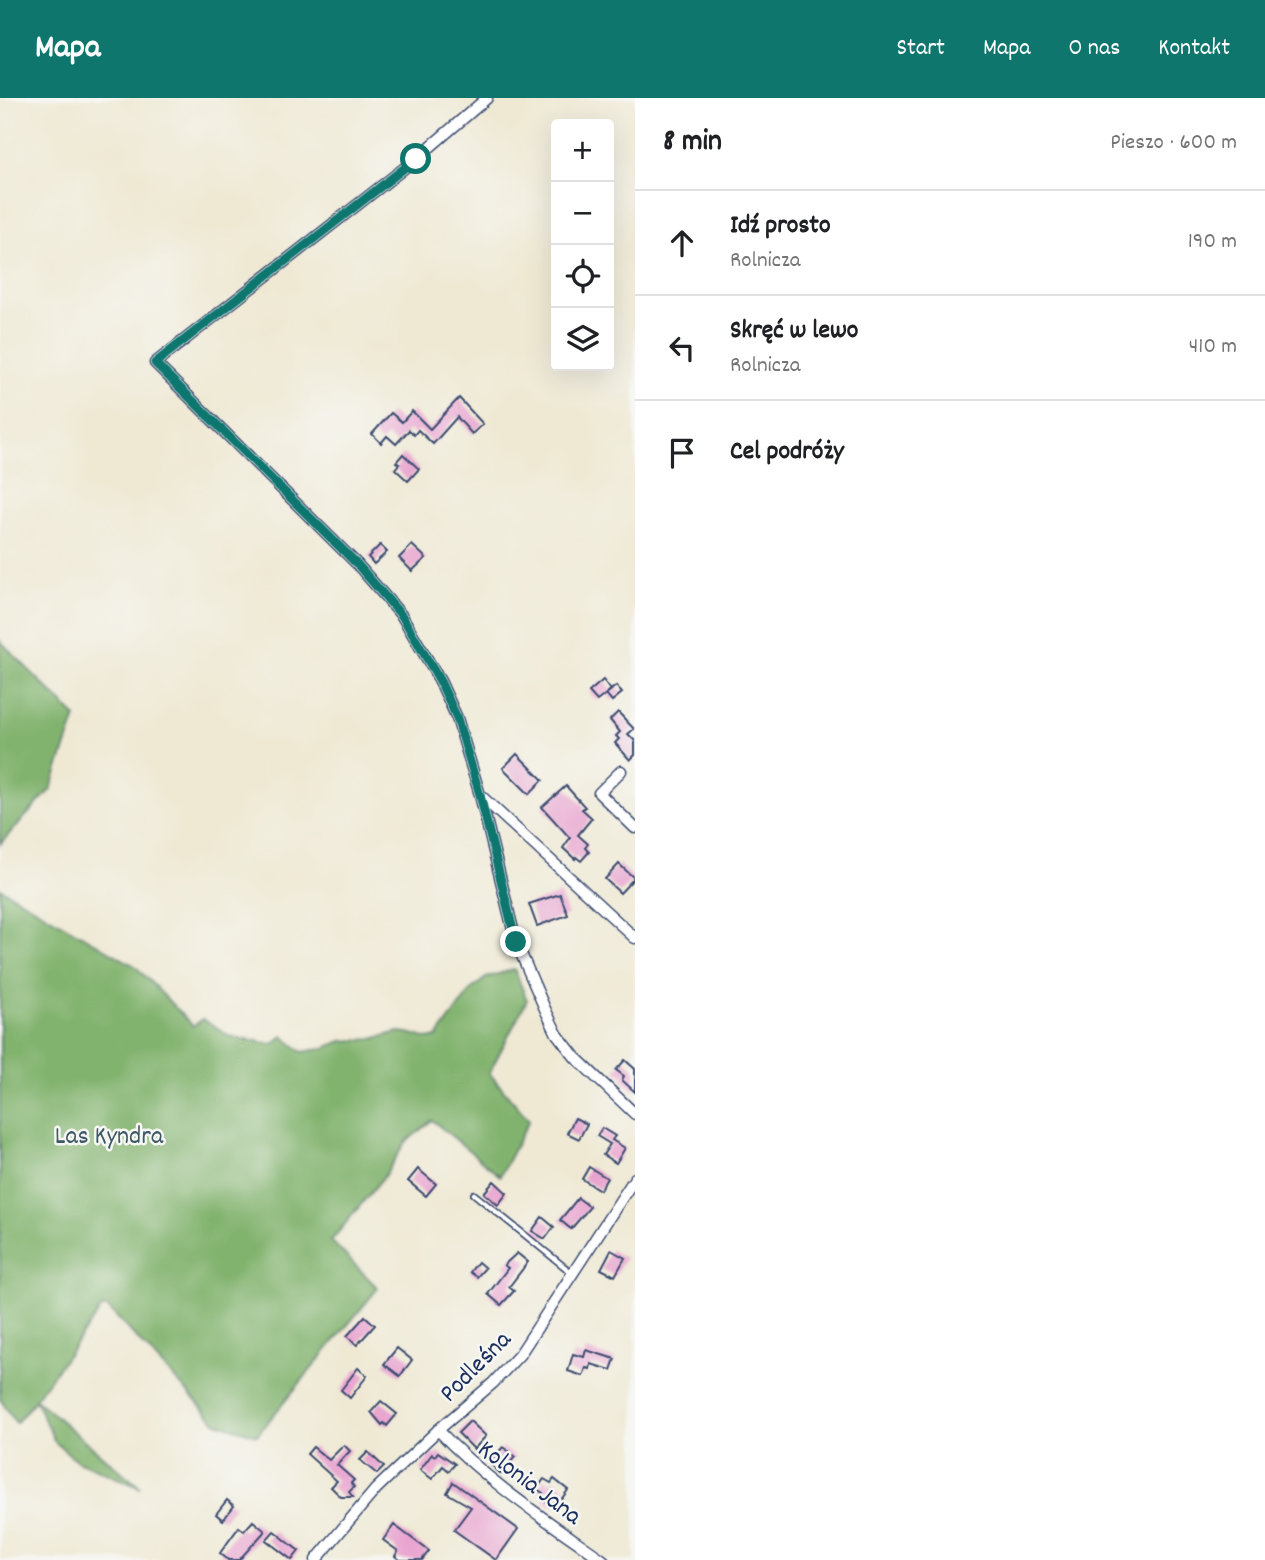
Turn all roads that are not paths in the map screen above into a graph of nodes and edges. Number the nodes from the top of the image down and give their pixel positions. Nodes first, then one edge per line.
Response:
1 (487, 98) edge
2 (621, 771) dead end
3 (480, 795) junction
4 (635, 828) edge
5 (635, 938) edge
6 (635, 1114) edge
7 (635, 1178) edge
8 (474, 1194) dead end
9 (572, 1274) junction
10 (438, 1430) junction
11 (316, 1560) edge
12 (603, 1560) edge

1 - 3 street
2 - 4 street
3 - 5 street
3 - 6 street
7 - 9 street, Podleśna
8 - 9 lane
9 - 10 street, Podleśna
10 - 11 street, Podleśna
10 - 12 street, Kolonia Jana

